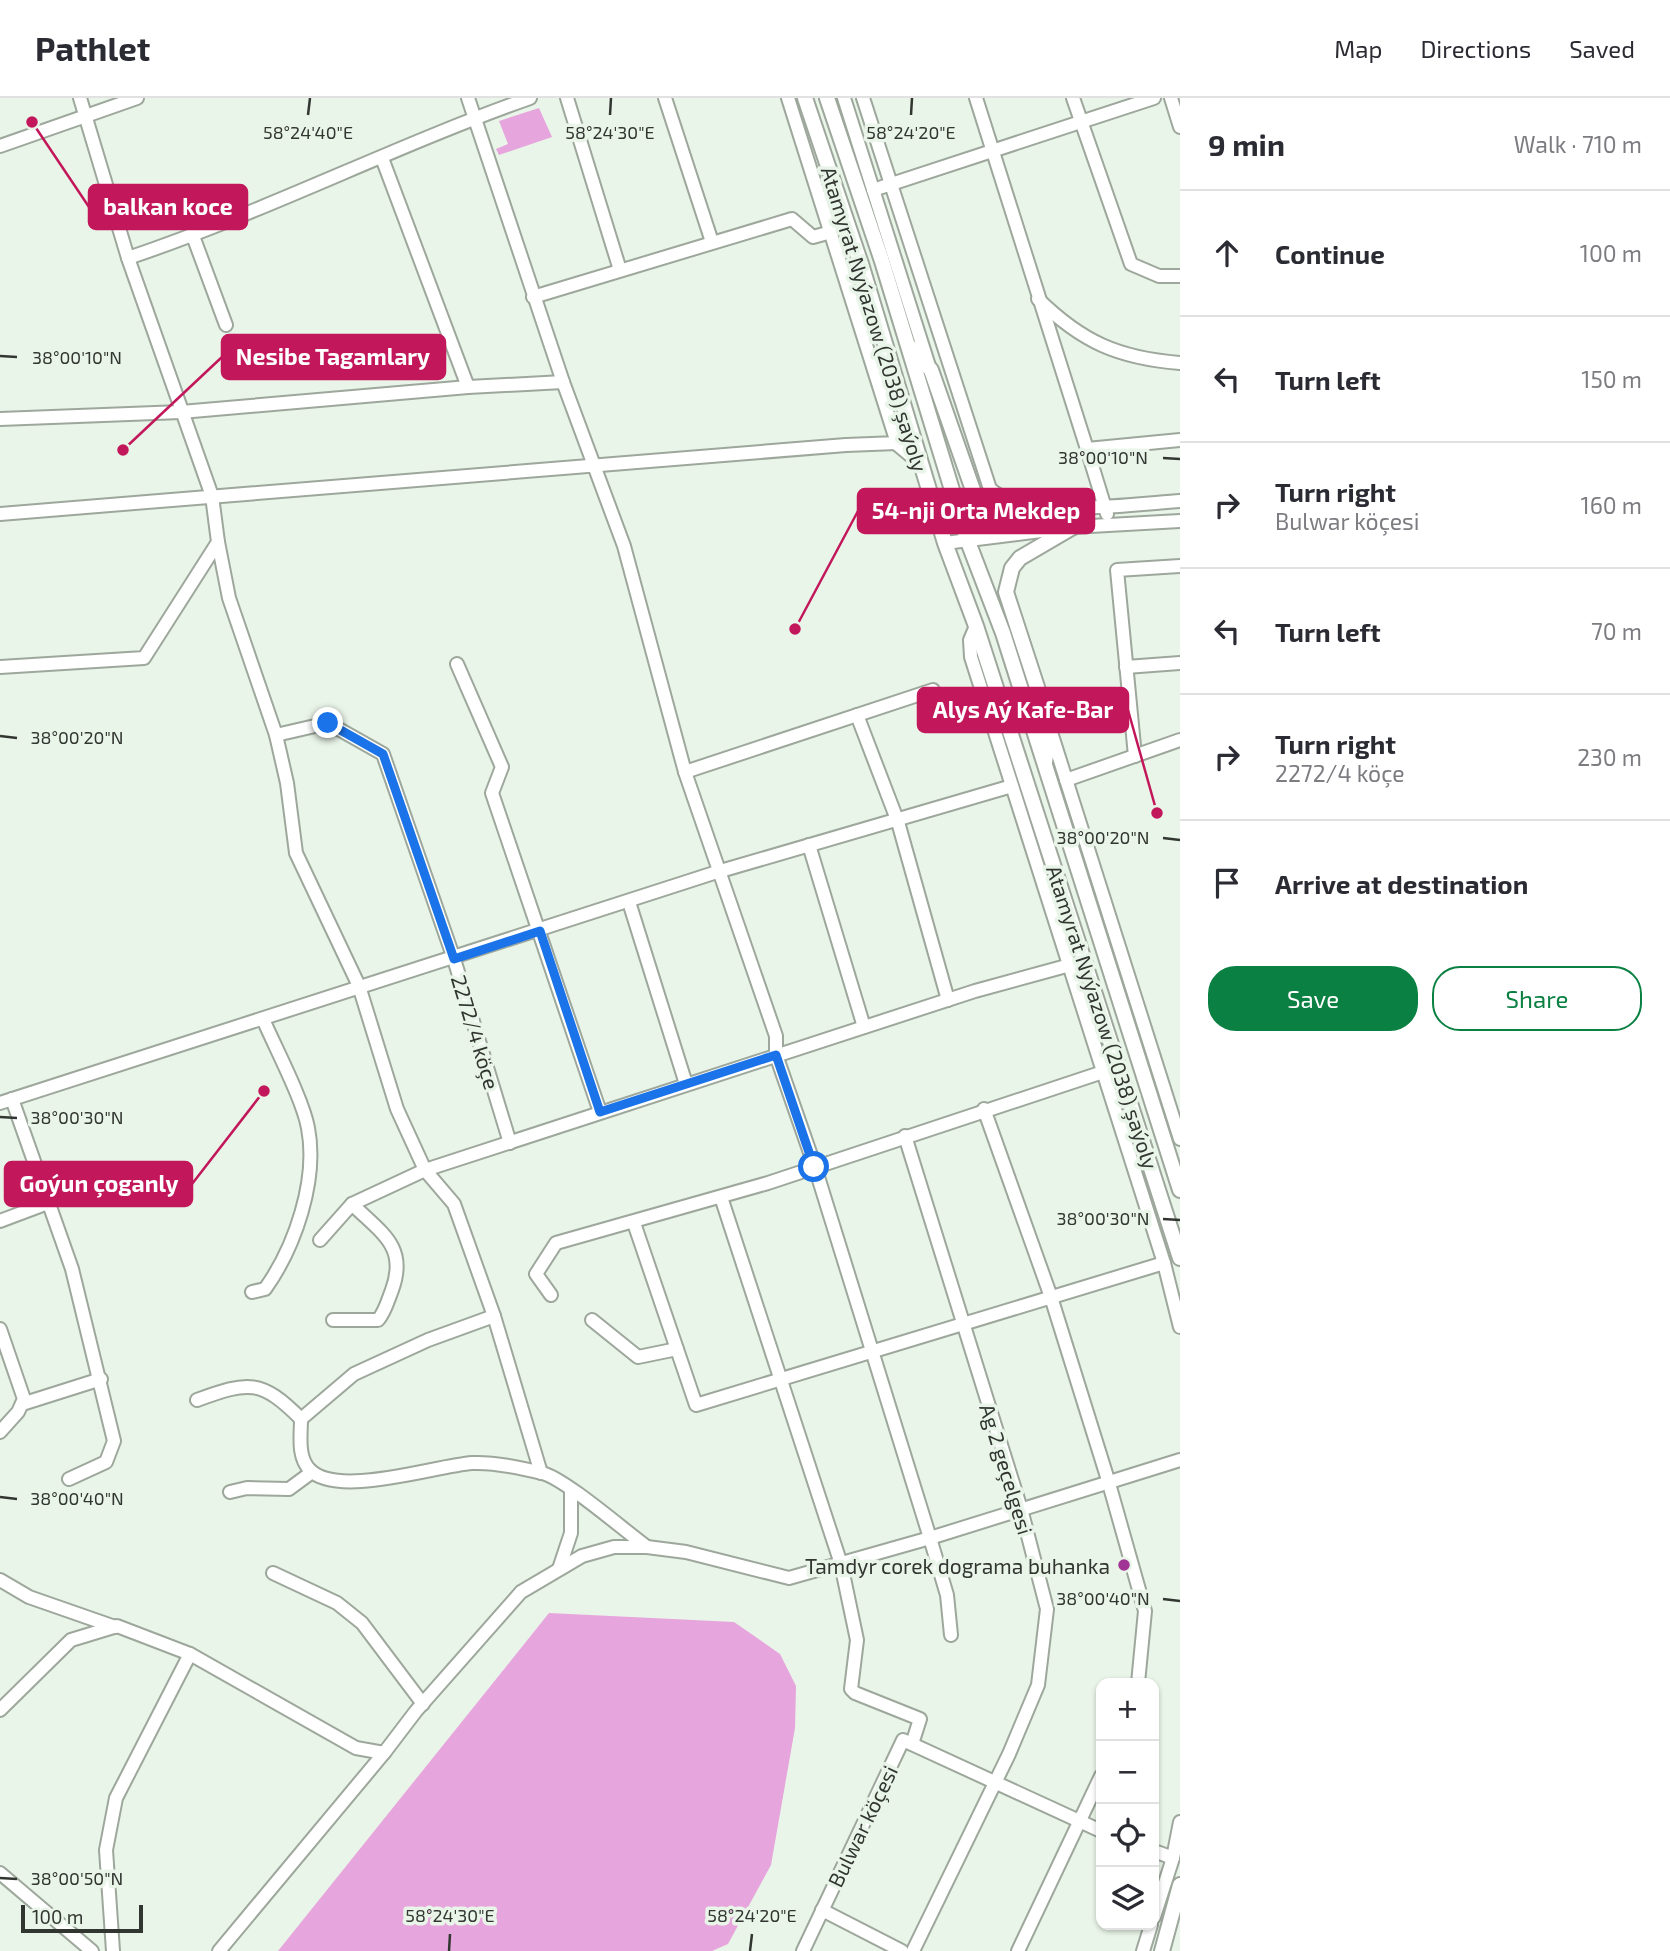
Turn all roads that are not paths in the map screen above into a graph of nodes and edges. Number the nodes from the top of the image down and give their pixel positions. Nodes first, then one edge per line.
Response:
1 (80, 98) edge
2 (137, 98) edge
3 (468, 98) edge
4 (530, 98) edge
5 (567, 98) edge
6 (665, 98) edge
7 (789, 98) edge
8 (805, 98) edge
9 (827, 98) edge
10 (844, 98) edge
11 (863, 98) edge
12 (976, 98) edge
13 (1073, 98) edge
14 (1154, 98) edge
15 (1171, 98) edge
16 (86, 116) junction
17 (475, 117) junction
18 (1081, 122) junction
19 (1180, 127) edge
20 (0, 146) edge
21 (991, 153) junction
22 (382, 158) junction
23 (892, 186) junction
24 (873, 190) junction
25 (831, 232) junction
26 (193, 236) junction
27 (712, 242) junction
28 (128, 258) junction
29 (620, 270) junction
30 (1180, 275) edge
31 (1036, 296) junction
32 (533, 297) junction
33 (226, 325) dead end
34 (907, 343) junction
35 (1180, 363) edge
36 (931, 370) junction
37 (563, 382) junction
38 (468, 387) junction
39 (181, 412) junction
40 (0, 419) edge
41 (949, 426) junction
42 (1180, 440) edge
43 (897, 443) junction
44 (1087, 449) junction
45 (920, 462) junction
46 (595, 467) junction
47 (946, 469) junction
48 (212, 496) junction
49 (1180, 501) edge
50 (1105, 506) junction
51 (0, 514) edge
52 (1180, 521) edge
53 (1110, 525) junction
54 (1073, 527) junction
55 (967, 539) junction
56 (218, 542) junction
57 (945, 543) junction
58 (1180, 566) edge
59 (976, 626) junction
60 (1003, 633) junction
61 (1026, 655) junction
62 (1180, 663) edge
63 (457, 664) dead end
64 (0, 667) edge
65 (1126, 667) junction
66 (933, 690) dead end
67 (857, 715) junction
68 (1050, 727) junction
69 (276, 735) junction
70 (1180, 740) edge
71 (1135, 756) junction
72 (1045, 767) junction
73 (685, 772) junction
74 (1066, 780) junction
75 (1012, 786) junction
76 (898, 822) junction
77 (809, 845) junction
78 (717, 872) junction
79 (629, 902) junction
80 (540, 931) junction
81 (454, 959) junction
82 (1070, 965) junction
83 (359, 986) junction
84 (948, 1000) junction
85 (263, 1019) junction
86 (864, 1027) junction
87 (776, 1055) junction
88 (1103, 1072) junction
89 (686, 1084) junction
90 (6, 1101) edge
91 (984, 1109) junction
92 (600, 1112) junction
93 (905, 1136) junction
94 (1180, 1139) edge
95 (510, 1143) junction
96 (814, 1167) junction
97 (425, 1170) junction
98 (1180, 1190) edge
99 (720, 1197) junction
100 (48, 1203) junction
101 (352, 1204) junction
102 (0, 1220) edge
103 (634, 1223) junction
104 (320, 1240) dead end
105 (1180, 1258) edge
106 (1164, 1263) junction
107 (252, 1292) dead end
108 (551, 1295) dead end
109 (1051, 1297) junction
110 (494, 1316) junction
111 (333, 1320) dead end
112 (592, 1320) dead end
113 (962, 1324) junction
114 (1180, 1327) edge
115 (0, 1329) edge
116 (677, 1349) junction
117 (872, 1351) junction
118 (101, 1379) junction
119 (780, 1379) junction
120 (197, 1400) dead end
121 (22, 1404) junction
122 (301, 1419) junction
123 (0, 1432) edge
124 (1180, 1460) edge
125 (312, 1472) junction
126 (541, 1473) junction
127 (69, 1479) dead end
128 (1108, 1480) junction
129 (571, 1491) junction
130 (230, 1492) dead end
131 (1021, 1509) junction
132 (930, 1538) junction
133 (647, 1547) junction
134 (841, 1564) junction
135 (559, 1569) junction
136 (273, 1573) dead end
137 (0, 1580) edge
138 (115, 1627) junction
139 (951, 1635) dead end
140 (190, 1654) junction
141 (1138, 1678) edge
142 (423, 1704) junction
143 (0, 1710) edge
144 (908, 1742) junction
145 (384, 1753) junction
146 (996, 1780) junction
147 (1096, 1787) edge
148 (1180, 1822) edge
149 (1080, 1824) junction
150 (1096, 1829) edge
151 (1159, 1853) edge
152 (1173, 1858) junction
153 (0, 1873) edge
154 (1180, 1885) edge
155 (1159, 1901) edge
156 (822, 1910) junction
157 (1149, 1930) edge
158 (92, 1951) edge
159 (113, 1951) edge
160 (219, 1951) edge
161 (803, 1951) edge
162 (902, 1951) edge
163 (913, 1951) edge
164 (1018, 1951) edge
165 (1143, 1951) edge
166 (1162, 1951) edge

1 - 16 street
2 - 16 street
3 - 17 street
4 - 17 street
5 - 29 street
6 - 27 street
7 - 25 street
8 - 45 main road, Atamyrat Nyýazow (2038) şaýoly
9 - 34 main road, Atamyrat Nyýazow (2038) şaýoly
10 - 24 street
11 - 23 street
12 - 21 street
13 - 18 street
14 - 18 street
15 - 19 street
16 - 20 street
16 - 28 street
17 - 22 street
17 - 32 street
18 - 21 street
18 - 30 street
21 - 23 street
21 - 31 street
22 - 26 street
22 - 38 street
23 - 24 street
23 - 50 street
24 - 36 street
25 - 27 street
25 - 43 street
26 - 28 street
26 - 33 street
27 - 29 street
28 - 39 street
29 - 32 street
31 - 35 street
31 - 44 street
32 - 37 street
34 - 36 main road
34 - 47 main road, Atamyrat Nyýazow (2038) şaýoly
36 - 41 main road
37 - 38 street
37 - 46 street
38 - 39 street
39 - 40 street
39 - 48 street
41 - 47 main road
41 - 54 main road
42 - 44 street
43 - 45 main road
43 - 46 street
44 - 50 street
45 - 57 main road, Atamyrat Nyýazow (2038) şaýoly
46 - 48 street
46 - 73 street
47 - 55 main road, Atamyrat Nyýazow (2038) şaýoly
48 - 51 street
48 - 56 street
49 - 50 street
50 - 53 street
52 - 53 street
53 - 54 street
54 - 55 street
54 - 61 main road
55 - 57 street
55 - 60 main road, Atamyrat Nyýazow (2038) şaýoly
56 - 64 street
56 - 69 street
57 - 59 main road, Atamyrat Nyýazow (2038) şaýoly
58 - 65 street
59 - 75 street
59 - 105 main road, Atamyrat Nyýazow (2038) şaýoly
60 - 61 main road
60 - 72 main road, Atamyrat Nyýazow (2038) şaýoly
61 - 68 main road
62 - 65 street
63 - 80 street
65 - 71 street
66 - 67 street
67 - 73 street
67 - 76 street
68 - 72 main road
68 - 74 street
69 - 81 street, 2272/4 köçe
69 - 83 street
70 - 71 street
71 - 74 street
72 - 98 main road, Atamyrat Nyýazow (2038) şaýoly
73 - 78 street
74 - 94 street
75 - 76 street
75 - 82 street
76 - 77 street
76 - 84 street
77 - 78 street
77 - 86 street
78 - 79 street
78 - 87 street
79 - 80 street
79 - 89 street
80 - 81 street
80 - 92 street
81 - 83 street
81 - 95 street, 2272/4 köçe
82 - 84 street
82 - 88 street
83 - 85 street
83 - 97 street
84 - 86 street
85 - 90 street
85 - 107 street
86 - 87 street
87 - 89 street
87 - 96 street
88 - 91 street
88 - 106 street
89 - 92 street
90 - 100 street
91 - 93 street
91 - 109 street
92 - 95 street
93 - 96 street
93 - 113 street, Ag 2 geçelgesi
95 - 97 street
96 - 99 street
96 - 117 street
97 - 101 street
97 - 110 street
99 - 103 street
99 - 119 street
100 - 102 street
100 - 118 street
101 - 104 street
101 - 111 street
103 - 108 street
103 - 116 street
106 - 109 street
106 - 114 street
109 - 113 street
109 - 128 street
110 - 122 street
110 - 126 street
112 - 116 street
113 - 117 street
113 - 131 street, Ag 2 geçelgesi
115 - 121 street
116 - 119 street
117 - 119 street
117 - 132 street
118 - 121 street
118 - 127 street
119 - 134 street
120 - 122 street
121 - 123 street
122 - 125 street
124 - 128 street
125 - 126 street
125 - 130 street
126 - 129 street
128 - 131 street
128 - 141 street
129 - 133 street
129 - 135 street
131 - 132 street
131 - 146 street, Ag 2 geçelgesi
132 - 134 street
132 - 139 street
133 - 134 street
133 - 135 street
134 - 144 street
135 - 142 street
136 - 142 street
137 - 138 street
138 - 140 street
138 - 143 street
140 - 145 street
140 - 159 street
142 - 145 street
144 - 146 street
144 - 156 street, Bulwar köçesi
145 - 160 street
146 - 149 street
146 - 163 street, Ag 2 geçelgesi
147 - 149 street
148 - 152 street
149 - 150 street
149 - 164 street
151 - 152 street
152 - 155 street
153 - 158 street
154 - 166 main road
156 - 161 street, Bulwar köçesi
156 - 162 street
157 - 165 street

